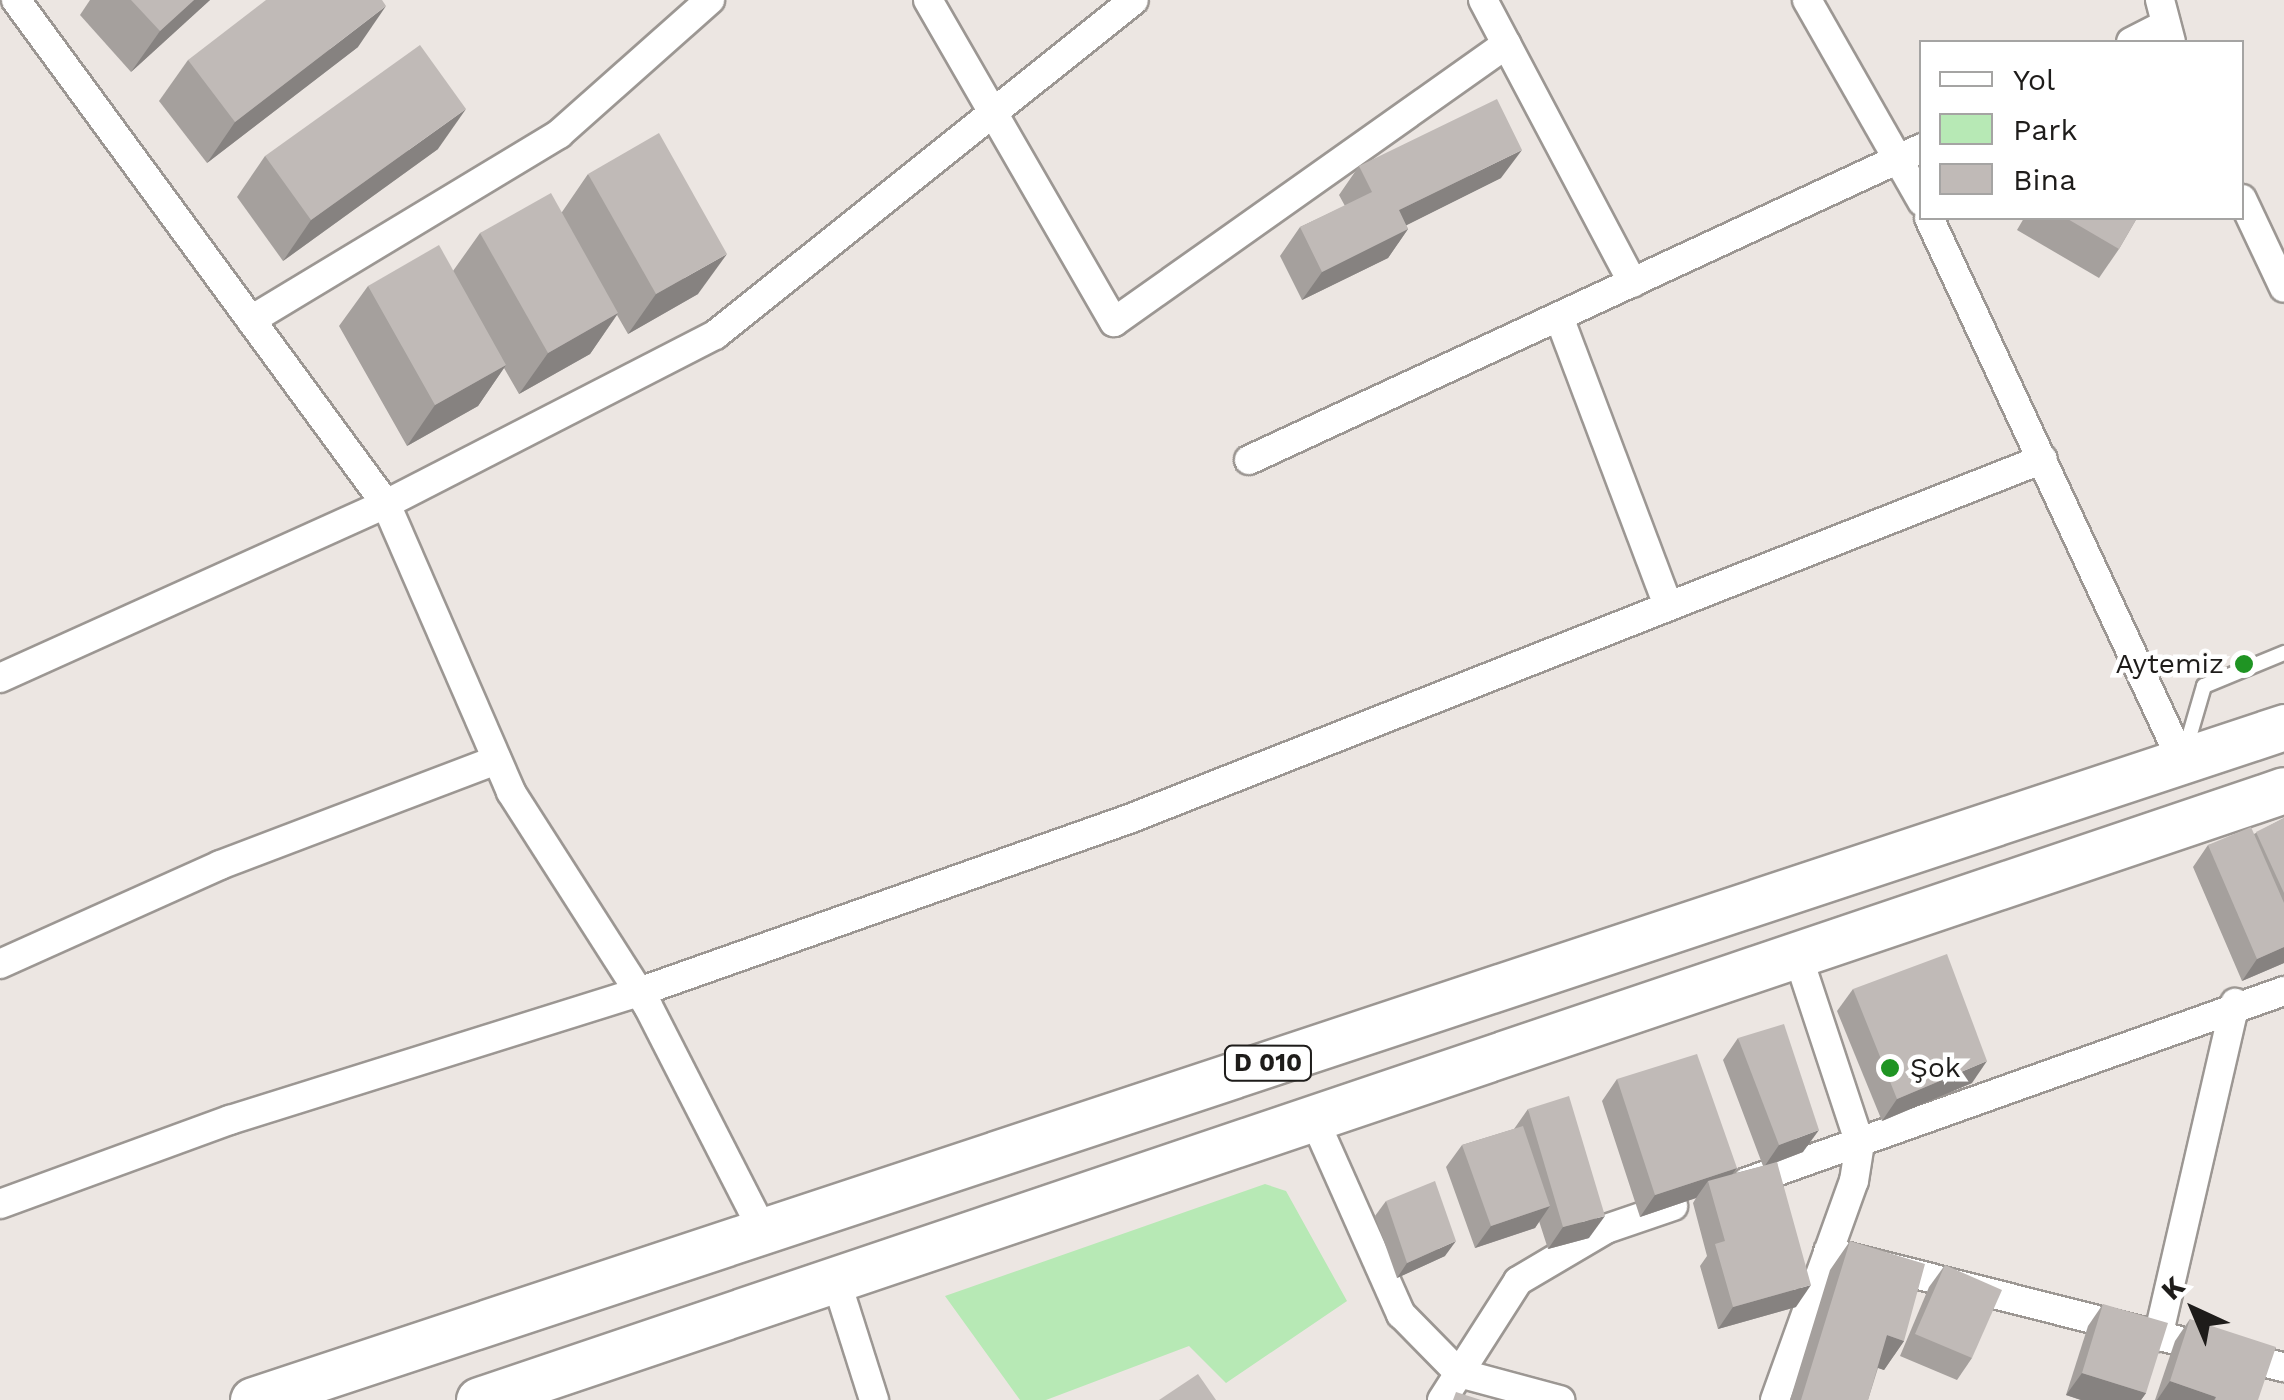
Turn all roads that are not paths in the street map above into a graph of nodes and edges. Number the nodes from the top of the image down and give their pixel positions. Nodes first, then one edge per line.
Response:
1 (16, 0) edge
2 (710, 0) edge
3 (928, 0) edge
4 (1134, 0) edge
5 (1483, 0) edge
6 (1807, 0) edge
7 (2166, 22) edge
8 (2134, 40) edge
9 (1506, 44) junction
10 (990, 115) junction
11 (1911, 154) edge
12 (1919, 189) edge
13 (2244, 202) edge
14 (1930, 220) edge
15 (1633, 283) junction
16 (2284, 288) edge
17 (1560, 317) junction
18 (251, 320) junction
19 (2043, 459) junction
20 (1249, 460) dead end
21 (386, 504) junction
22 (1668, 606) junction
23 (2284, 654) edge
24 (0, 678) edge
25 (2284, 726) edge
26 (497, 760) junction
27 (2182, 761) junction
28 (2284, 790) edge
29 (1796, 954) junction
30 (0, 964) edge
31 (2284, 991) edge
32 (639, 992) junction
33 (2236, 1003) junction
34 (1314, 1120) junction
35 (1860, 1144) junction
36 (0, 1204) edge
37 (762, 1230) junction
38 (1828, 1252) junction
39 (836, 1280) junction
40 (2158, 1338) junction
41 (2284, 1367) edge
42 (1458, 1374) junction
43 (253, 1400) edge
44 (480, 1400) edge
45 (874, 1400) edge
46 (1442, 1400) edge
47 (1560, 1400) edge
48 (1776, 1400) edge

1 - 18 street
2 - 18 street
3 - 10 street
4 - 10 street
5 - 9 street
6 - 11 street
7 - 8 street
9 - 10 street
9 - 15 street
10 - 21 street
11 - 12 street
11 - 15 street
13 - 16 street
14 - 19 street
15 - 17 street
17 - 20 street
17 - 22 street
18 - 21 street
19 - 22 street
19 - 27 street
21 - 24 street
21 - 26 street
22 - 32 street
23 - 27 lane
25 - 27 highway, D 010
26 - 30 street
26 - 32 street
27 - 37 highway, D 010
28 - 29 highway, D 010
29 - 34 highway, D 010
29 - 35 street
31 - 33 street
32 - 36 street
32 - 37 street
33 - 35 street
33 - 40 street
34 - 39 highway, D 010
34 - 42 street
35 - 38 street
35 - 42 street
37 - 43 highway, D 010
38 - 40 street
38 - 48 street
39 - 44 highway, D 010
39 - 45 street
40 - 41 street
42 - 46 street
42 - 47 street

